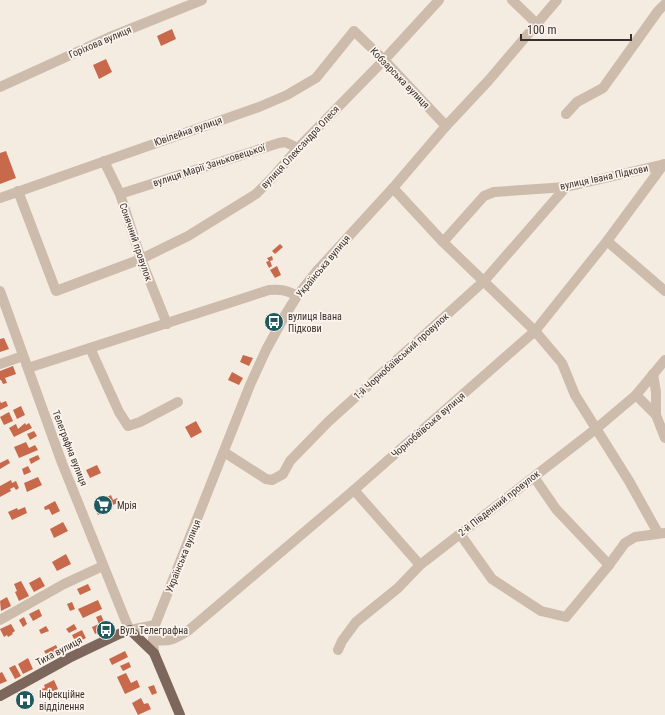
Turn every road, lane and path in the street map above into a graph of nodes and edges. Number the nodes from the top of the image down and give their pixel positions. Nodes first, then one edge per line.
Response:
1 (202, 0) edge
2 (439, 0) edge
3 (512, 0) edge
4 (557, 0) edge
5 (665, 4) edge
6 (537, 24) junction
7 (354, 31) joint
8 (384, 60) junction
9 (0, 87) edge
10 (566, 114) dead end
11 (446, 126) junction
12 (298, 148) junction
13 (104, 161) junction
14 (665, 164) edge
15 (638, 170) junction
16 (648, 185) junction
17 (566, 187) junction
18 (393, 188) junction
19 (18, 191) junction
20 (120, 194) junction
21 (0, 198) edge
22 (607, 240) junction
23 (443, 242) junction
24 (141, 259) junction
25 (484, 281) junction
26 (0, 291) edge
27 (665, 291) edge
28 (297, 296) junction
29 (167, 324) junction
30 (535, 331) junction
31 (90, 348) junction
32 (23, 356) junction
33 (665, 360) edge
34 (0, 364) edge
35 (28, 368) junction
36 (653, 374) junction
37 (636, 394) junction
38 (178, 402) dead end
39 (656, 415) junction
40 (597, 428) junction
41 (665, 438) edge
42 (224, 452) junction
43 (534, 477) junction
44 (354, 490) junction
45 (661, 533) edge
46 (460, 534) junction
47 (420, 565) junction
48 (609, 565) junction
49 (103, 566) junction
50 (0, 620) edge
51 (155, 625) junction
52 (130, 630) junction
53 (153, 640) junction
54 (338, 650) dead end
55 (154, 653) junction
56 (0, 696) edge
57 (180, 715) edge

1 - 9 street, Горіхова вулиця
2 - 8 street, вулиця Олександра Олеся
3 - 6 street
4 - 6 street, Українська вулиця
5 - 10 street
6 - 11 street, Українська вулиця
7 - 8 street, Кобзарська вулиця
7 - 13 street, Ювілейна вулиця
8 - 11 street, Кобзарська вулиця
8 - 12 street, вулиця Олександра Олеся
11 - 18 street, Українська вулиця
12 - 20 street, вулиця Марії Заньковецької
12 - 24 street, вулиця Олександра Олеся
13 - 19 street, Ювілейна вулиця
13 - 20 street, Сонячний провулок
14 - 15 street, вулиця Івана Підкови
14 - 16 street, Чорнобаївська вулиця
15 - 16 street
15 - 17 street, вулиця Івана Підкови
16 - 22 street, Чорнобаївська вулиця
17 - 23 street, вулиця Івана Підкови
17 - 25 street, 1-й Чорнобаївський провулок
18 - 23 street
18 - 28 street, Українська вулиця
19 - 21 street, Ювілейна вулиця
19 - 24 street, вулиця Олександра Олеся
20 - 24 street, Сонячний провулок
22 - 27 street
22 - 30 street, Чорнобаївська вулиця
23 - 25 street
24 - 29 street, Сонячний провулок
25 - 30 street
25 - 42 street, 1-й Чорнобаївський провулок
26 - 32 street, Телеграфна вулиця
28 - 29 street
28 - 42 street, Українська вулиця
29 - 31 street
30 - 40 street
30 - 44 street, Чорнобаївська вулиця
31 - 35 street
31 - 38 street
32 - 34 street
32 - 35 street, Телеграфна вулиця
33 - 36 street, 2-й Південний провулок
35 - 49 street, Телеграфна вулиця
36 - 37 street, 2-й Південний провулок
36 - 39 street
37 - 39 street
37 - 40 street, 2-й Південний провулок
39 - 41 street
40 - 43 street, 2-й Південний провулок
40 - 45 street
42 - 51 street, Українська вулиця
43 - 46 street, 2-й Південний провулок
43 - 48 street
44 - 47 street
44 - 53 street, Чорнобаївська вулиця
45 - 48 street
46 - 47 street, 2-й Південний провулок
46 - 48 street
47 - 54 street, 2-й Південний провулок
49 - 50 street
49 - 52 street, Телеграфна вулиця
51 - 52 street
51 - 53 street, Українська вулиця
52 - 55 main road, Телеграфна вулиця
52 - 56 main road, Тиха вулиця
53 - 55 street, Українська вулиця
55 - 57 main road, Телеграфна вулиця

